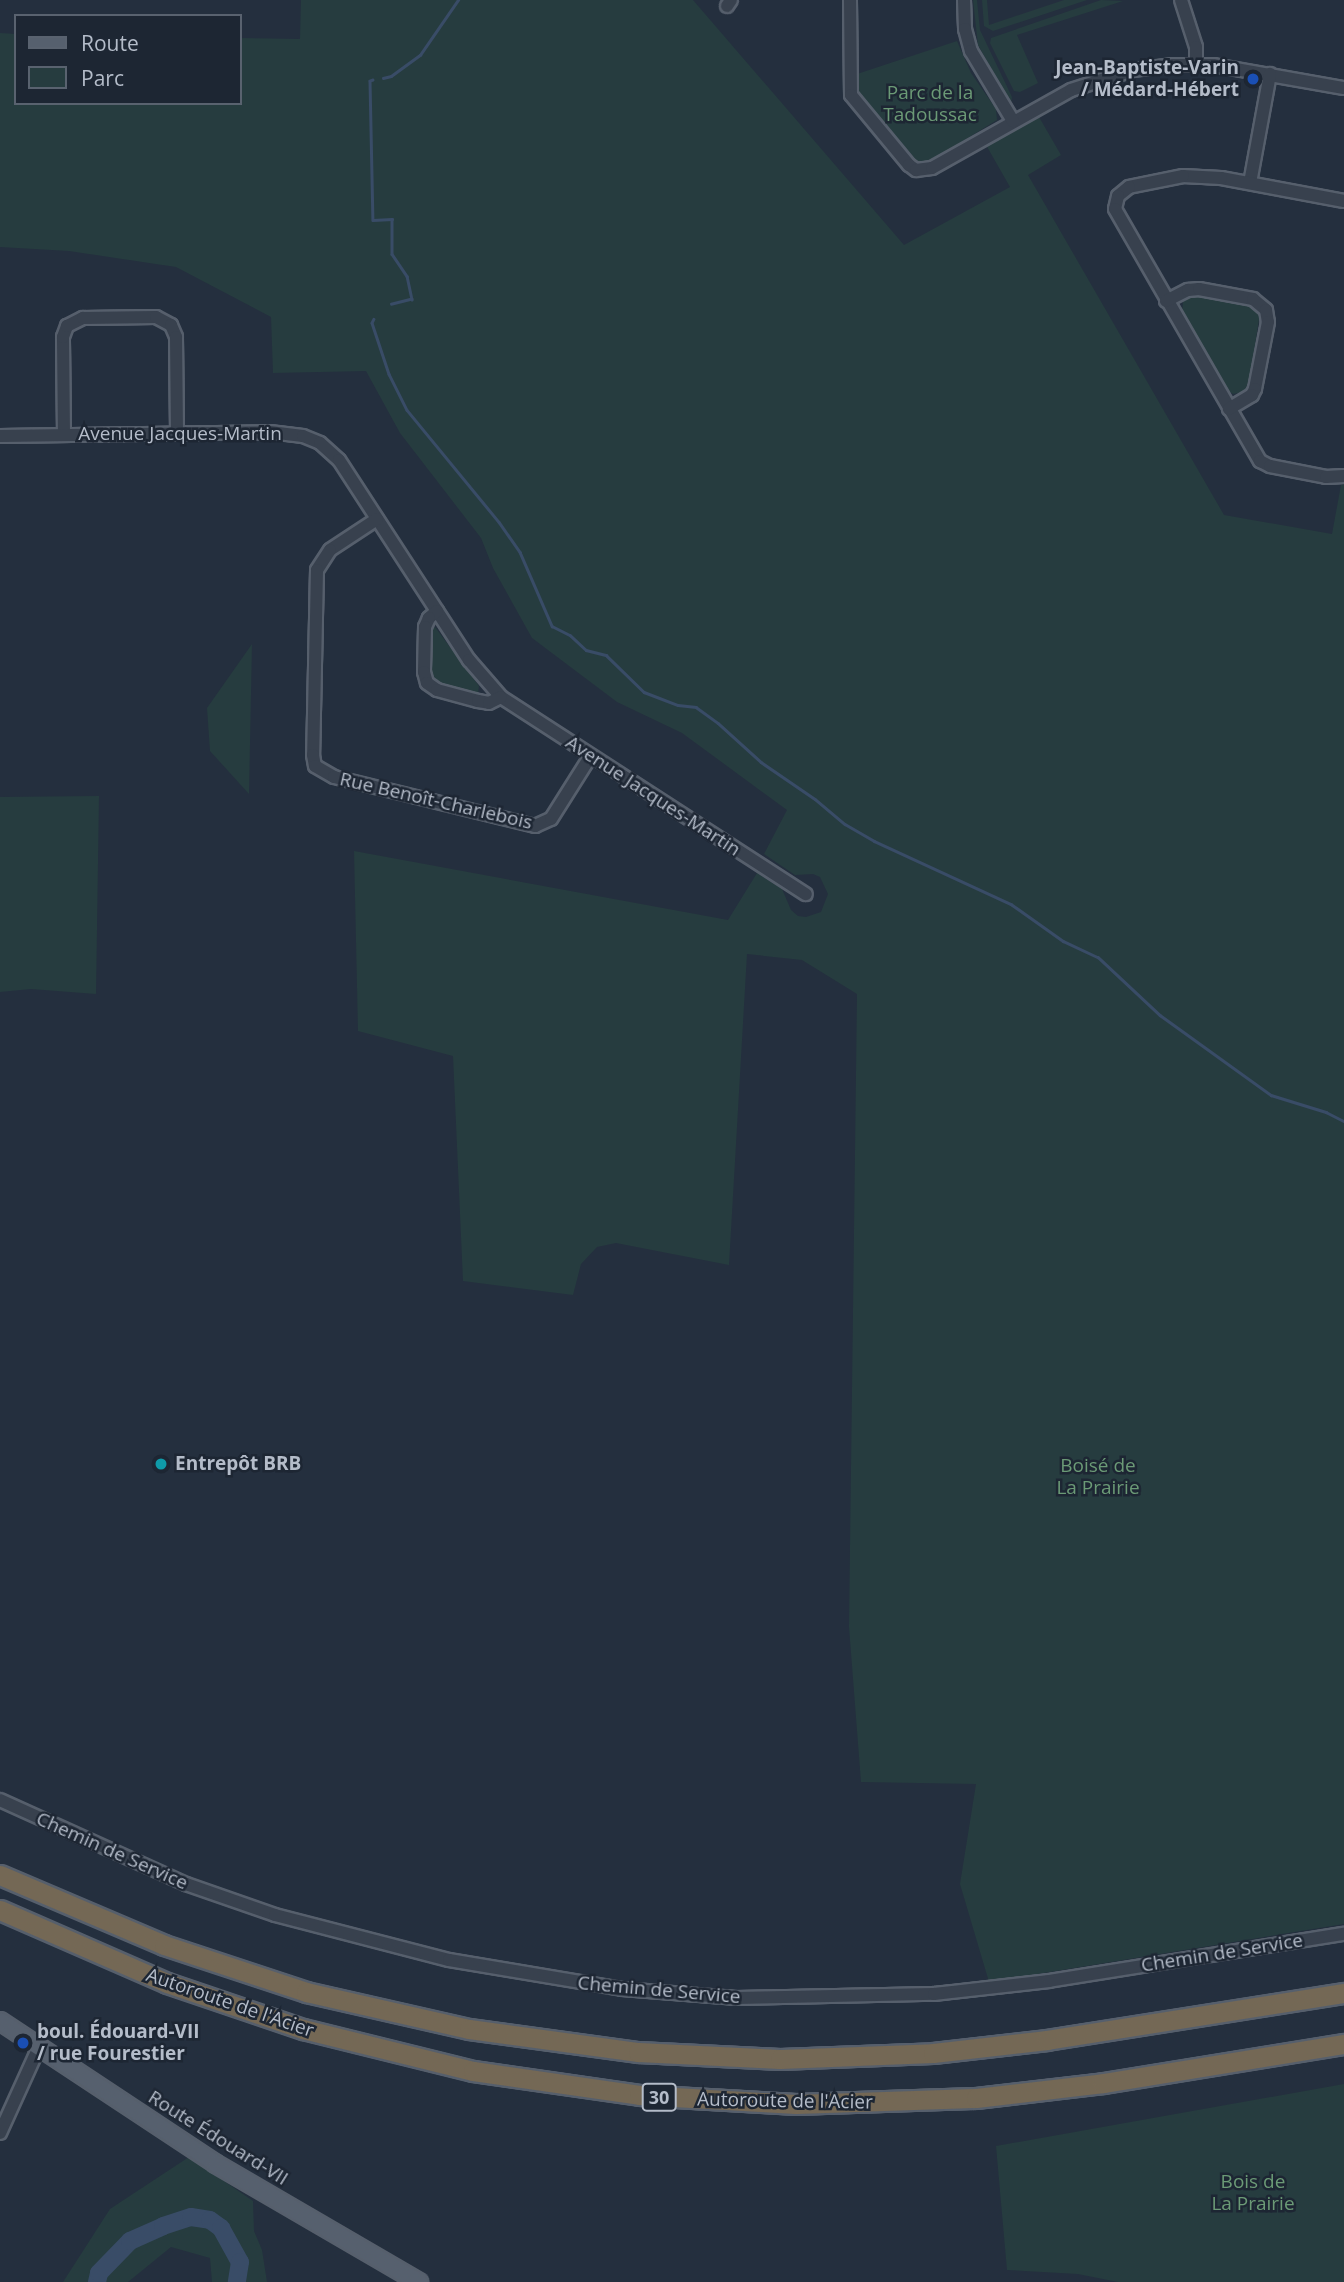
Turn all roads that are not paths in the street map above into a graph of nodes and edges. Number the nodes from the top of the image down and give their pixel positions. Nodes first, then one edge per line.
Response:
1 (850, 0) edge
2 (964, 0) edge
3 (1181, 0) edge
4 (1196, 64) junction
5 (1270, 74) junction
6 (1344, 88) edge
7 (1013, 121) junction
8 (1250, 183) junction
9 (1344, 201) edge
10 (1166, 301) junction
11 (1228, 409) junction
12 (177, 433) junction
13 (64, 435) junction
14 (0, 436) edge
15 (1344, 476) edge
16 (377, 519) junction
17 (437, 611) junction
18 (501, 697) junction
19 (590, 757) junction
20 (806, 894) dead end
21 (0, 1800) edge
22 (0, 1875) edge
23 (0, 1910) edge
24 (1344, 1934) edge
25 (1344, 1993) edge
26 (0, 2021) edge
27 (1344, 2044) edge
28 (39, 2047) junction
29 (0, 2133) edge
30 (419, 2282) edge

1 - 7 street
2 - 7 street
3 - 4 street
4 - 5 street
4 - 7 street
5 - 6 street
5 - 8 street
8 - 9 street
8 - 10 street
10 - 11 street
10 - 11 street
11 - 15 street
12 - 13 street, Avenue Jacques-Martin
12 - 13 street
12 - 16 street, Avenue Jacques-Martin
13 - 14 street, Avenue Jacques-Martin
16 - 17 street, Avenue Jacques-Martin
16 - 19 street, Rue Benoît-Charlebois
17 - 18 street, Avenue Jacques-Martin
17 - 18 street
18 - 19 street, Avenue Jacques-Martin
19 - 20 street, Avenue Jacques-Martin
21 - 24 street, Chemin de Service
22 - 25 highway, Autoroute de l'Acier / 30
23 - 27 highway, Autoroute de l'Acier / 30
26 - 28 main road, Route Édouard-VII
28 - 29 street
28 - 30 main road, Route Édouard-VII

